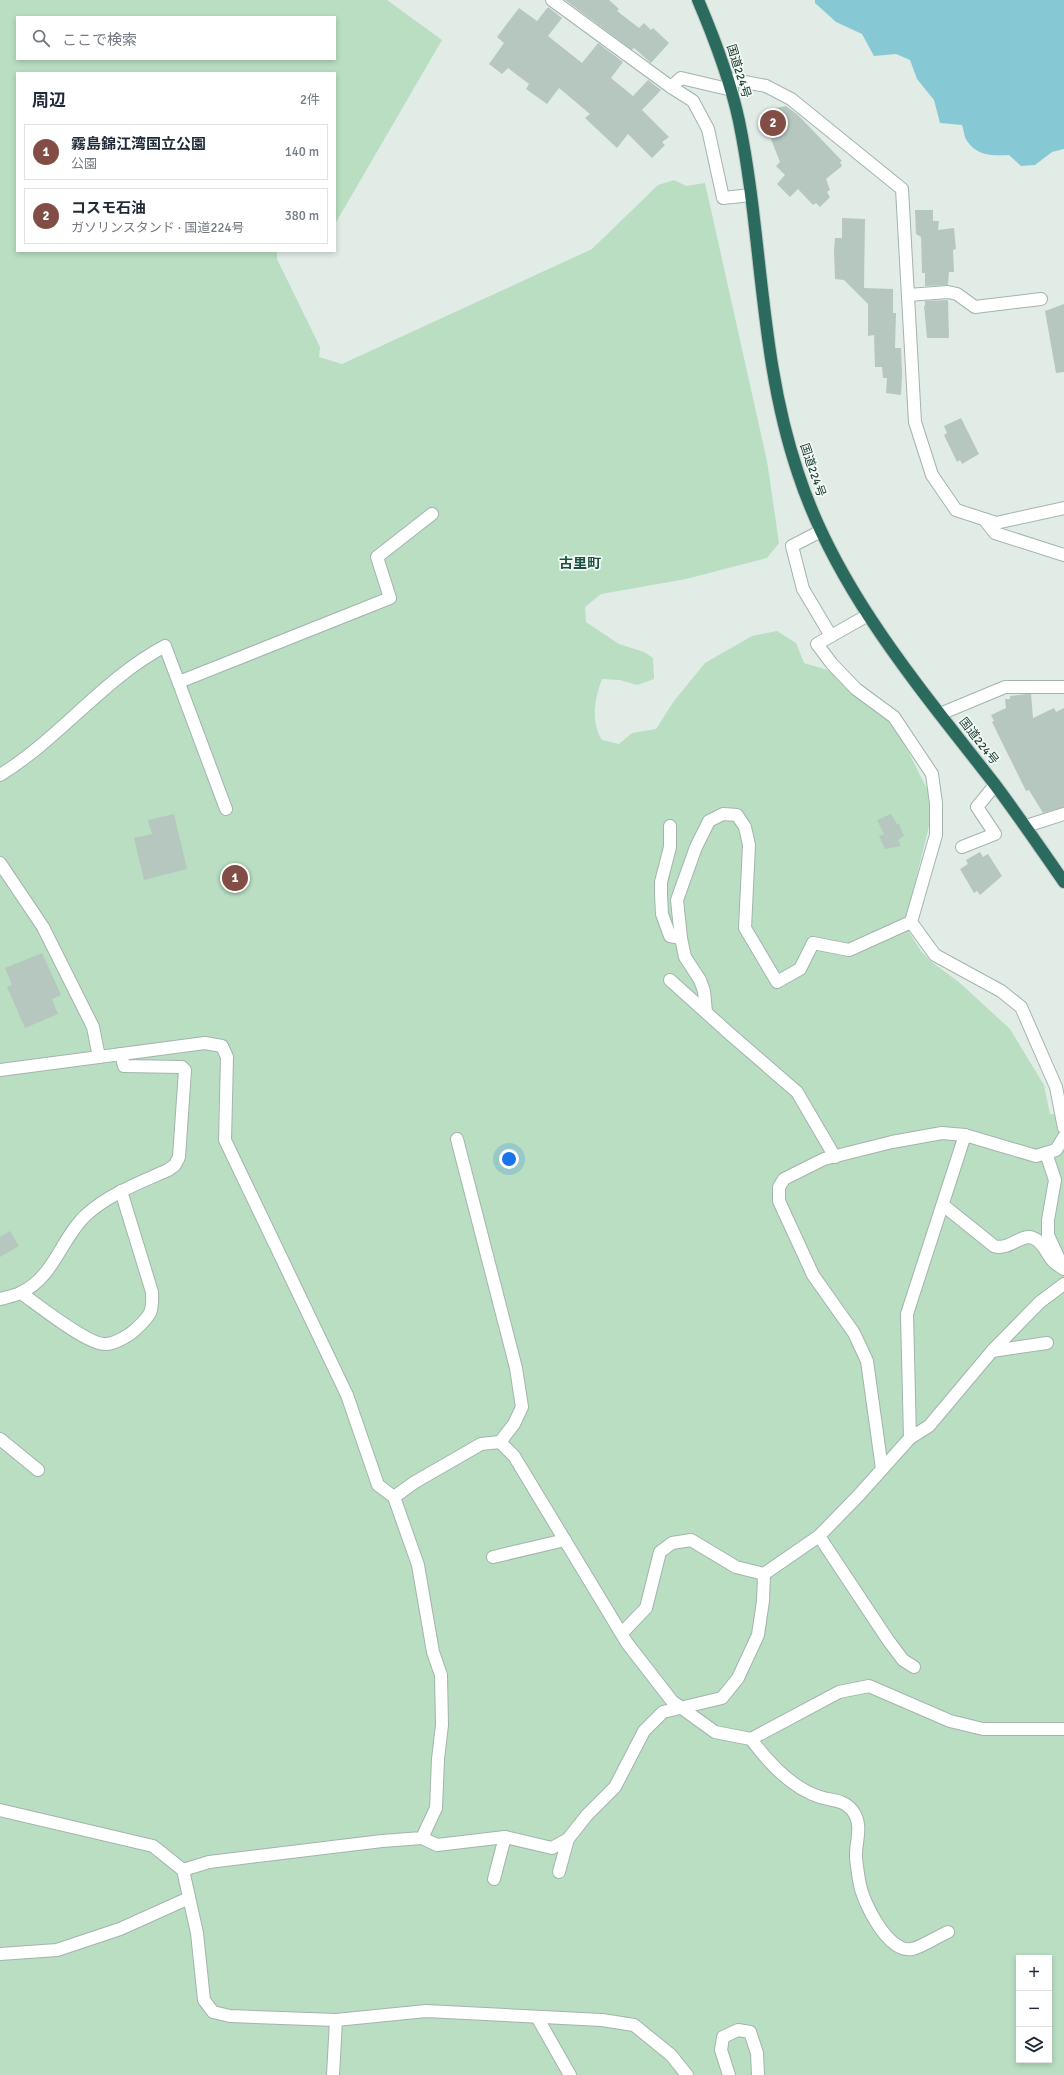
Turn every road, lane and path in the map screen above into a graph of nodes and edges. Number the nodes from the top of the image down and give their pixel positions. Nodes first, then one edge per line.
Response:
1 (552, 0) edge
2 (698, 0) edge
3 (730, 84) junction
4 (672, 88) junction
5 (751, 195) junction
6 (908, 295) junction
7 (1041, 299) dead end
8 (1064, 508) edge
9 (432, 514) dead end
10 (984, 519) junction
11 (821, 531) junction
12 (1064, 555) edge
13 (868, 615) junction
14 (831, 636) junction
15 (179, 682) junction
16 (1064, 687) edge
17 (940, 714) junction
18 (0, 775) edge
19 (995, 786) junction
20 (226, 809) dead end
21 (1064, 814) edge
22 (670, 826) dead end
23 (1026, 826) junction
24 (962, 847) dead end
25 (0, 863) edge
26 (1064, 882) edge
27 (911, 922) junction
28 (681, 938) junction
29 (670, 980) dead end
30 (706, 1012) junction
31 (121, 1054) junction
32 (100, 1057) junction
33 (0, 1070) edge
34 (1060, 1090) edge
35 (1064, 1128) edge
36 (965, 1135) junction
37 (1064, 1137) edge
38 (457, 1139) dead end
39 (1046, 1153) junction
40 (835, 1157) junction
41 (121, 1191) junction
42 (943, 1205) junction
43 (1064, 1269) edge
44 (1064, 1284) edge
45 (21, 1293) junction
46 (0, 1299) edge
47 (1047, 1343) dead end
48 (992, 1351) junction
49 (910, 1438) junction
50 (0, 1439) edge
51 (500, 1442) junction
52 (882, 1469) junction
53 (38, 1470) dead end
54 (394, 1497) junction
55 (819, 1536) junction
56 (565, 1540) junction
57 (493, 1557) dead end
58 (764, 1574) junction
59 (622, 1633) junction
60 (914, 1667) dead end
61 (681, 1707) junction
62 (1064, 1729) edge
63 (751, 1739) junction
64 (0, 1810) edge
65 (505, 1837) junction
66 (422, 1838) junction
67 (568, 1839) junction
68 (183, 1870) junction
69 (559, 1872) dead end
70 (494, 1879) dead end
71 (189, 1898) junction
72 (948, 1932) dead end
73 (0, 1954) edge
74 (537, 2017) junction
75 (336, 2020) junction
76 (333, 2075) edge
77 (570, 2075) edge
78 (687, 2075) edge
79 (729, 2075) edge
80 (758, 2075) edge

1 - 4 street
2 - 3 highway, 国道224号
3 - 4 street
3 - 5 highway, 国道224号
3 - 6 street
4 - 5 street
5 - 11 highway, 国道224号
6 - 7 street
6 - 10 street
8 - 10 street
9 - 15 street
10 - 12 street
11 - 13 highway, 国道224号
11 - 14 street
13 - 14 street
13 - 17 highway, 国道224号
14 - 27 street
15 - 18 street
15 - 20 street
16 - 17 street
17 - 19 highway, 国道224号
19 - 23 highway, 国道224号
19 - 24 street
21 - 23 street
22 - 28 street
23 - 26 highway, 国道224号
25 - 32 street
27 - 28 street
27 - 34 street
28 - 30 street
29 - 30 street
30 - 40 street
31 - 32 street
31 - 41 street
31 - 54 street
32 - 33 street
34 - 35 street
36 - 39 street
36 - 40 street
36 - 42 street
37 - 39 street
38 - 51 street
39 - 43 street
40 - 52 street
41 - 45 street
41 - 45 street
42 - 43 street
42 - 49 street
44 - 48 street
45 - 46 street
47 - 48 street
48 - 49 street
49 - 52 street
50 - 53 street
51 - 54 street
51 - 56 street
52 - 55 street
54 - 66 street
55 - 58 street
55 - 60 street
56 - 57 street
56 - 59 street
58 - 59 street
58 - 61 street
59 - 61 street
61 - 63 street
61 - 67 street
62 - 63 street
63 - 72 street
64 - 68 street
65 - 66 street
65 - 67 street
65 - 70 street
66 - 68 street
67 - 69 street
68 - 71 street
71 - 73 street
71 - 75 street
74 - 75 street
74 - 77 street
74 - 78 street
75 - 76 street
79 - 80 street

